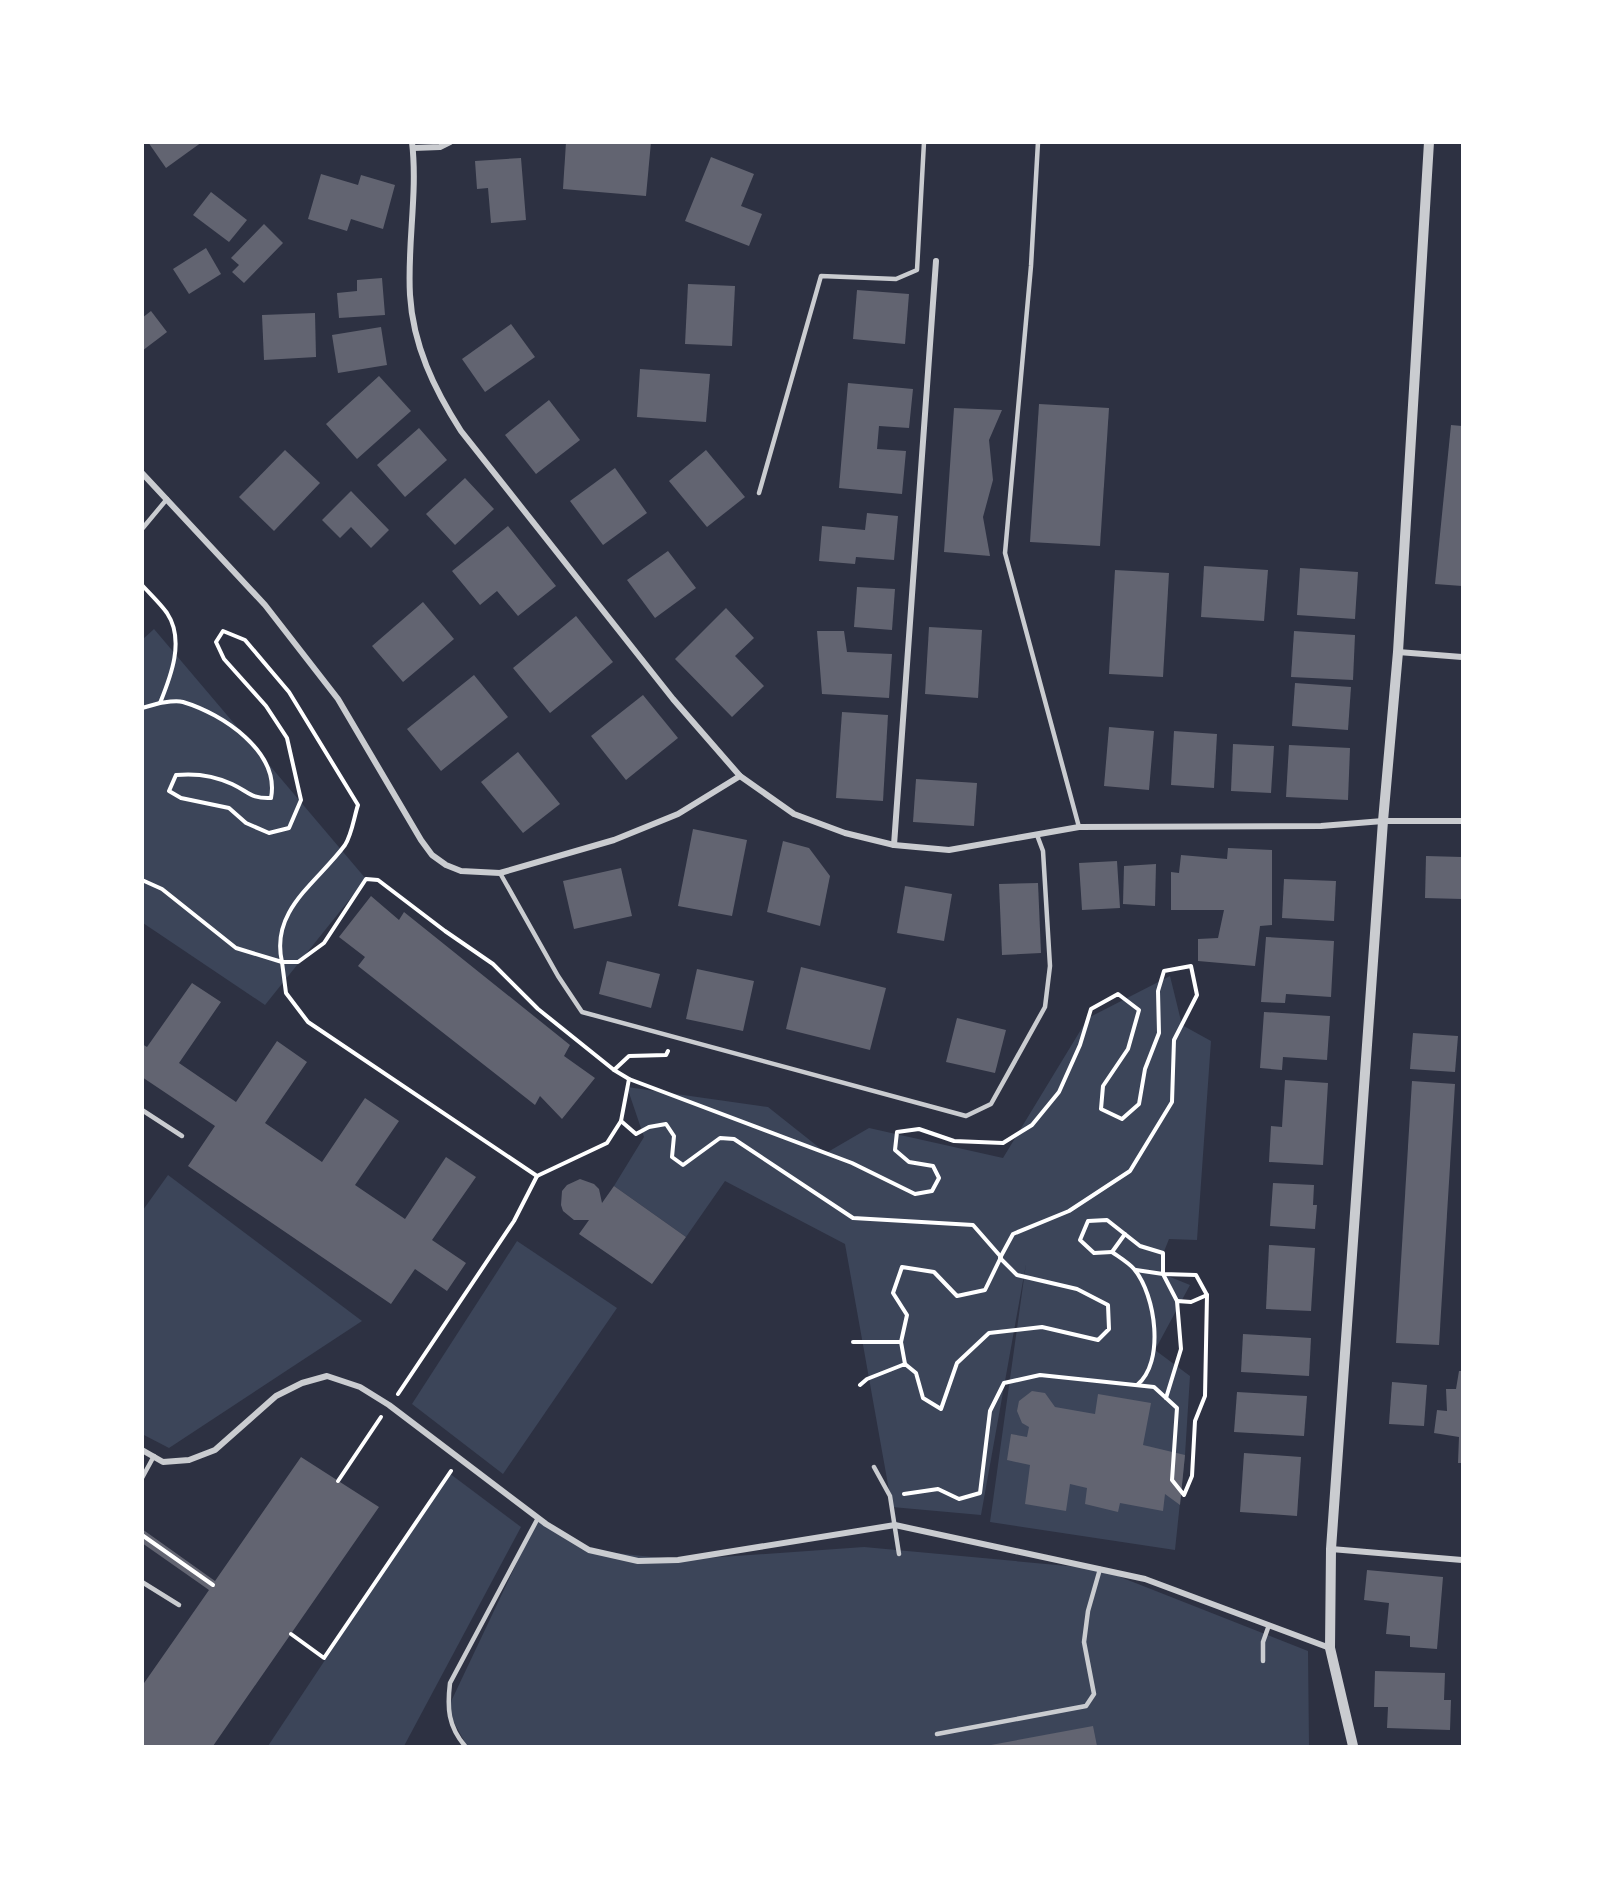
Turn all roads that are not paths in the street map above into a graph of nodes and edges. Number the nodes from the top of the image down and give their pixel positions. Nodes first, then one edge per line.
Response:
1 (450, 142) edge
2 (924, 142) edge
3 (1038, 142) edge
4 (1429, 142) edge
5 (413, 145) edge
6 (936, 261) dead end
7 (142, 473) edge
8 (759, 493) dead end
9 (166, 499) junction
10 (142, 529) edge
11 (1398, 652) junction
12 (1462, 657) edge
13 (740, 776) junction
14 (1383, 821) junction
15 (1462, 821) edge
16 (1079, 827) junction
17 (1037, 835) junction
18 (894, 845) junction
19 (500, 873) junction
20 (142, 1110) edge
21 (182, 1136) dead end
22 (142, 1450) edge
23 (154, 1456) junction
24 (874, 1467) dead end
25 (142, 1478) edge
26 (538, 1518) junction
27 (896, 1525) junction
28 (1331, 1549) junction
29 (899, 1554) dead end
30 (1462, 1560) edge
31 (1100, 1569) junction
32 (142, 1582) edge
33 (179, 1605) dead end
34 (1269, 1625) junction
35 (1330, 1648) junction
36 (1263, 1661) dead end
37 (937, 1734) dead end
38 (465, 1746) edge
39 (1353, 1746) edge

1 - 5 street
2 - 8 lane
3 - 16 lane
4 - 11 street
5 - 13 street
6 - 18 street
7 - 9 street
9 - 10 lane
9 - 19 street
11 - 12 street
11 - 14 street
13 - 18 street
13 - 19 street
14 - 15 street
14 - 16 street
14 - 28 street
16 - 17 street
17 - 18 street
17 - 19 lane
20 - 21 lane
22 - 23 street
23 - 25 lane
23 - 26 street
24 - 27 lane
26 - 27 street
26 - 38 lane
27 - 29 lane
27 - 31 street
28 - 30 street
28 - 35 street
31 - 34 street
31 - 37 lane
32 - 33 lane
34 - 35 street
34 - 36 lane
35 - 39 street

